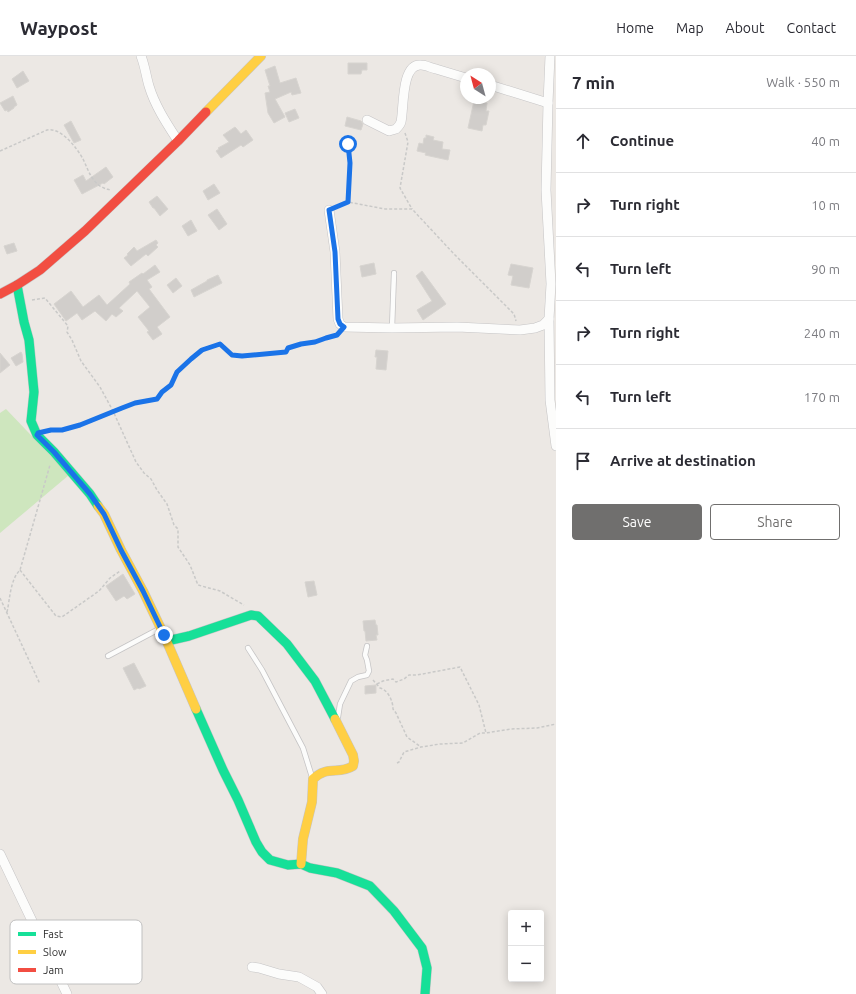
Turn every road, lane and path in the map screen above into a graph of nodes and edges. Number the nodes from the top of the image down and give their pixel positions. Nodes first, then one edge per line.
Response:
1 (142, 56) edge
2 (261, 56) edge
3 (550, 56) edge
4 (460, 76) edge
5 (496, 87) edge
6 (548, 103) junction
7 (367, 120) dead end
8 (401, 122) junction
9 (178, 141) junction
10 (348, 144) dead end
11 (0, 151) edge
12 (119, 198) junction
13 (348, 202) junction
14 (412, 209) junction
15 (329, 210) joint
16 (394, 273) dead end
17 (17, 285) junction
18 (0, 294) edge
19 (20, 301) junction
20 (549, 319) junction
21 (344, 327) junction
22 (392, 328) junction
23 (520, 330) junction
24 (113, 411) junction
25 (37, 435) junction
26 (556, 446) edge
27 (54, 452) junction
28 (129, 566) junction
29 (20, 570) junction
30 (0, 598) edge
31 (7, 612) junction
32 (258, 616) junction
33 (161, 628) junction
34 (167, 641) junction
35 (367, 646) dead end
36 (248, 648) dead end
37 (108, 656) dead end
38 (367, 675) junction
39 (40, 684) dead end
40 (377, 684) junction
41 (337, 723) junction
42 (556, 724) edge
43 (486, 733) junction
44 (421, 747) junction
45 (397, 763) dead end
46 (313, 779) junction
47 (0, 854) edge
48 (301, 864) junction
49 (32, 920) edge
50 (252, 967) dead end
51 (62, 984) edge
52 (67, 994) edge
53 (322, 994) edge
54 (425, 994) edge

1 - 9 street
2 - 9 street
3 - 6 street
4 - 8 street
5 - 6 street
6 - 20 street
7 - 8 street
8 - 14 path
9 - 12 street
10 - 13 path
11 - 12 path
12 - 17 street
13 - 14 path
13 - 15 path
14 - 23 path
15 - 21 street
16 - 22 lane
17 - 18 street
17 - 19 street
19 - 24 path
19 - 25 street
20 - 23 street
20 - 26 street
21 - 22 street
21 - 24 path
22 - 23 street
24 - 25 path
24 - 32 path
25 - 27 street
27 - 28 street
27 - 29 path
28 - 29 path
28 - 33 street
29 - 31 path
30 - 31 path
31 - 39 path
32 - 34 street
32 - 41 street
33 - 34 street
33 - 37 lane
34 - 48 street
35 - 38 lane
36 - 46 lane
38 - 40 path
38 - 41 lane
40 - 43 path
40 - 44 path
41 - 46 street
42 - 43 path
43 - 44 path
44 - 45 path
46 - 48 street
47 - 49 street
48 - 54 street
50 - 53 street
51 - 52 street

